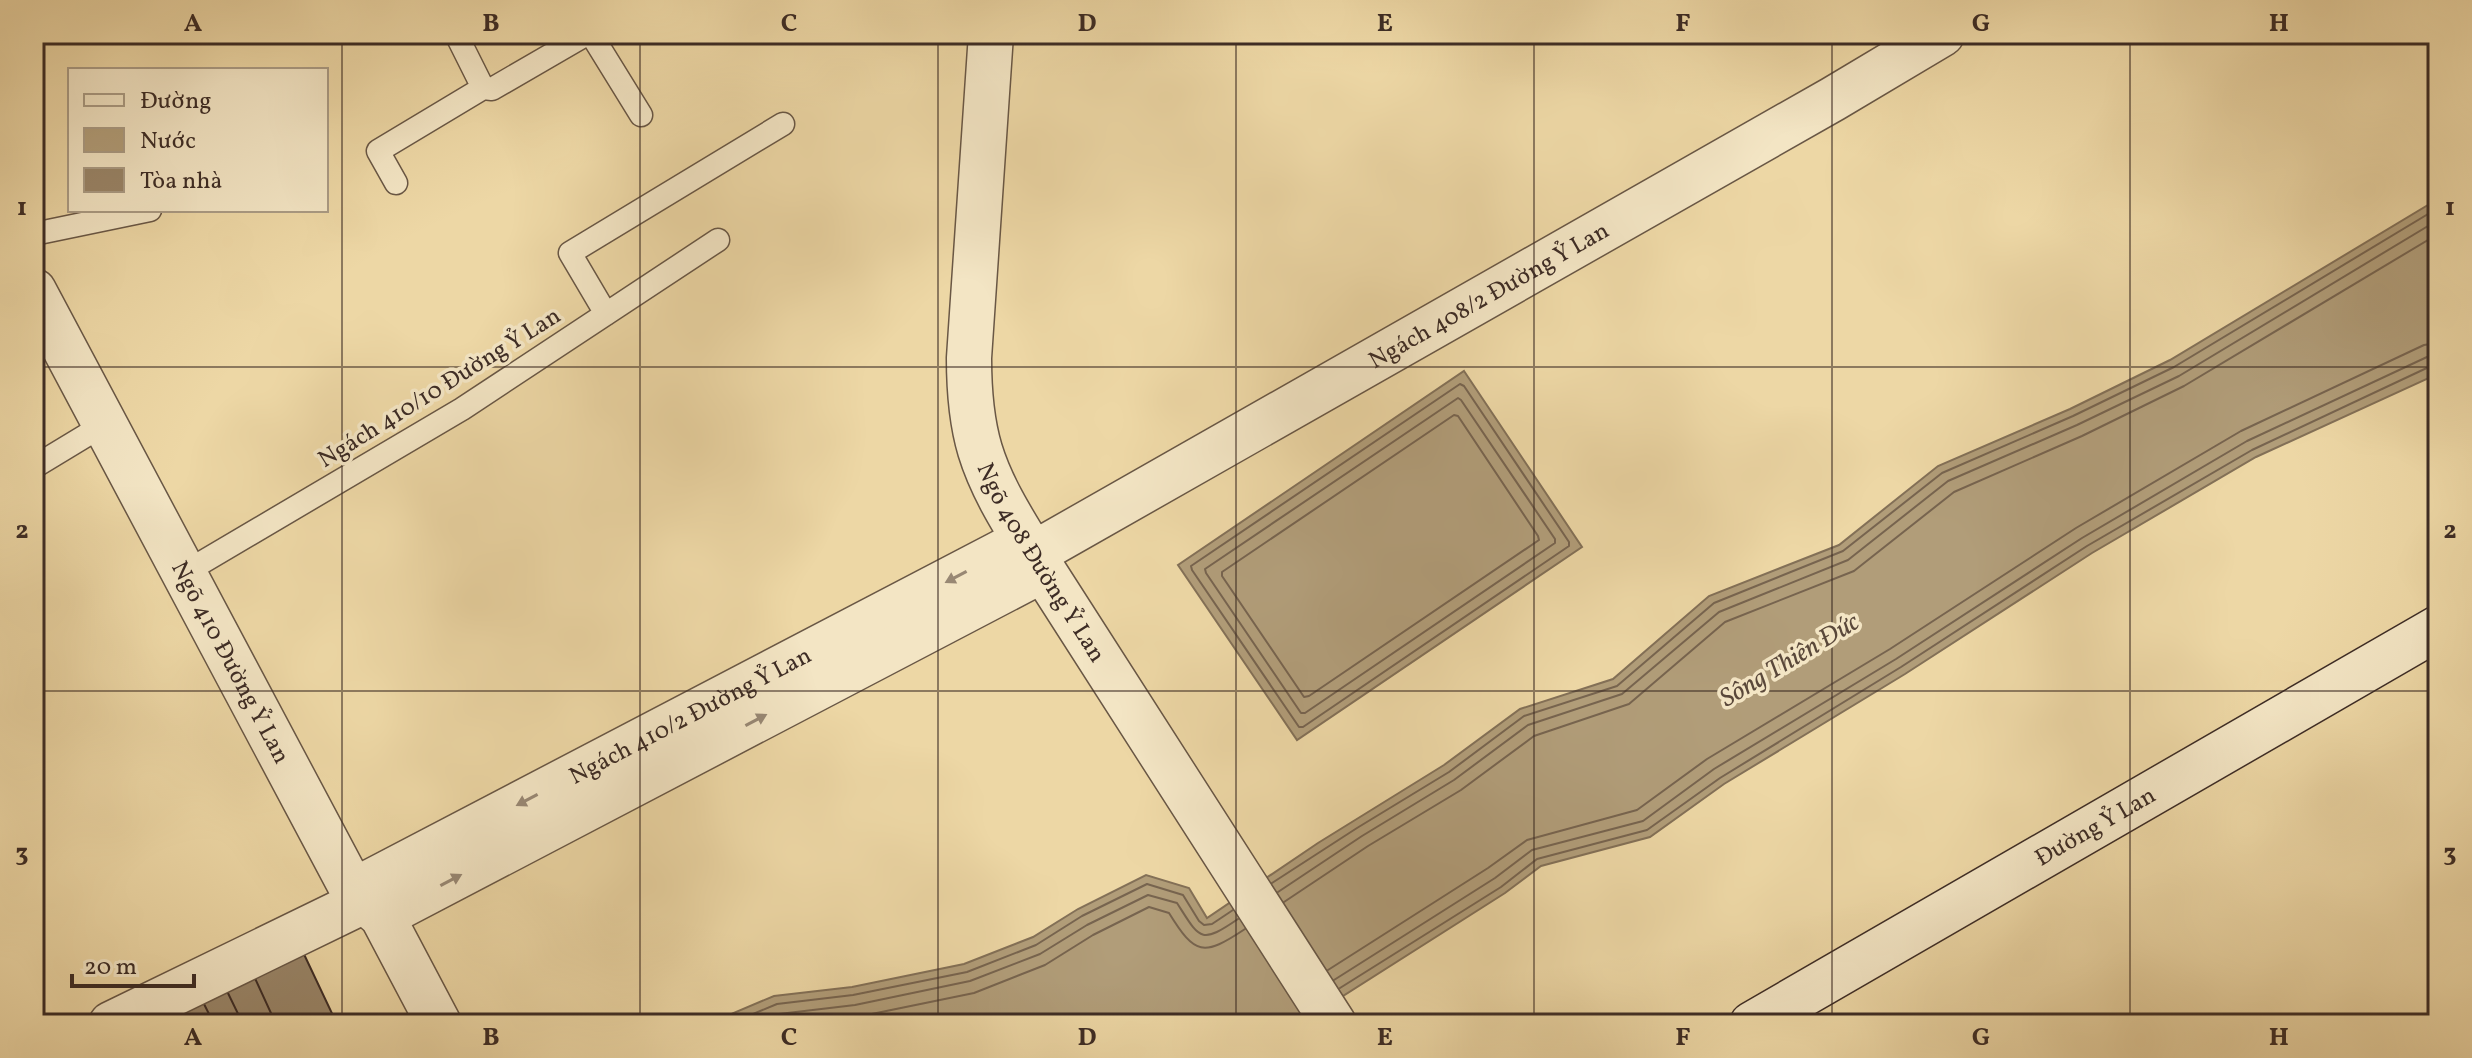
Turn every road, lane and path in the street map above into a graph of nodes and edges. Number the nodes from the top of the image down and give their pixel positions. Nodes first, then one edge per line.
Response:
1 (456, 34) edge
2 (589, 34) edge
3 (991, 34) edge
4 (1942, 34) edge
5 (483, 88) junction
6 (641, 115) dead end
7 (783, 124) dead end
8 (396, 183) dead end
9 (140, 212) edge
10 (34, 234) edge
11 (718, 240) dead end
12 (34, 291) edge
13 (606, 314) junction
14 (105, 424) junction
15 (34, 467) edge
16 (1034, 555) junction
17 (184, 573) junction
18 (2438, 628) edge
19 (367, 903) junction
20 (1772, 1019) edge
21 (111, 1024) edge
22 (439, 1024) edge
23 (1334, 1024) edge

1 - 5 lane
2 - 5 lane
2 - 6 lane
3 - 16 street, Ngõ 408 Đường Ỷ Lan
4 - 16 street, Ngách 408/2 Đường Ỷ Lan
5 - 8 lane
7 - 13 lane
9 - 10 lane
11 - 13 lane, Ngách 410/10 Đường Ỷ Lan
12 - 14 street, Ngõ 410 Đường Ỷ Lan
13 - 17 lane, Ngách 410/10 Đường Ỷ Lan
14 - 15 lane
14 - 17 street, Ngõ 410 Đường Ỷ Lan
16 - 19 street, Ngách 410/2 Đường Ỷ Lan
16 - 23 street, Ngõ 408 Đường Ỷ Lan
17 - 19 street, Ngõ 410 Đường Ỷ Lan
18 - 20 street, Đường Ỷ Lan
19 - 21 street, Ngách 410/2 Đường Ỷ Lan
19 - 22 street, Ngõ 410 Đường Ỷ Lan

